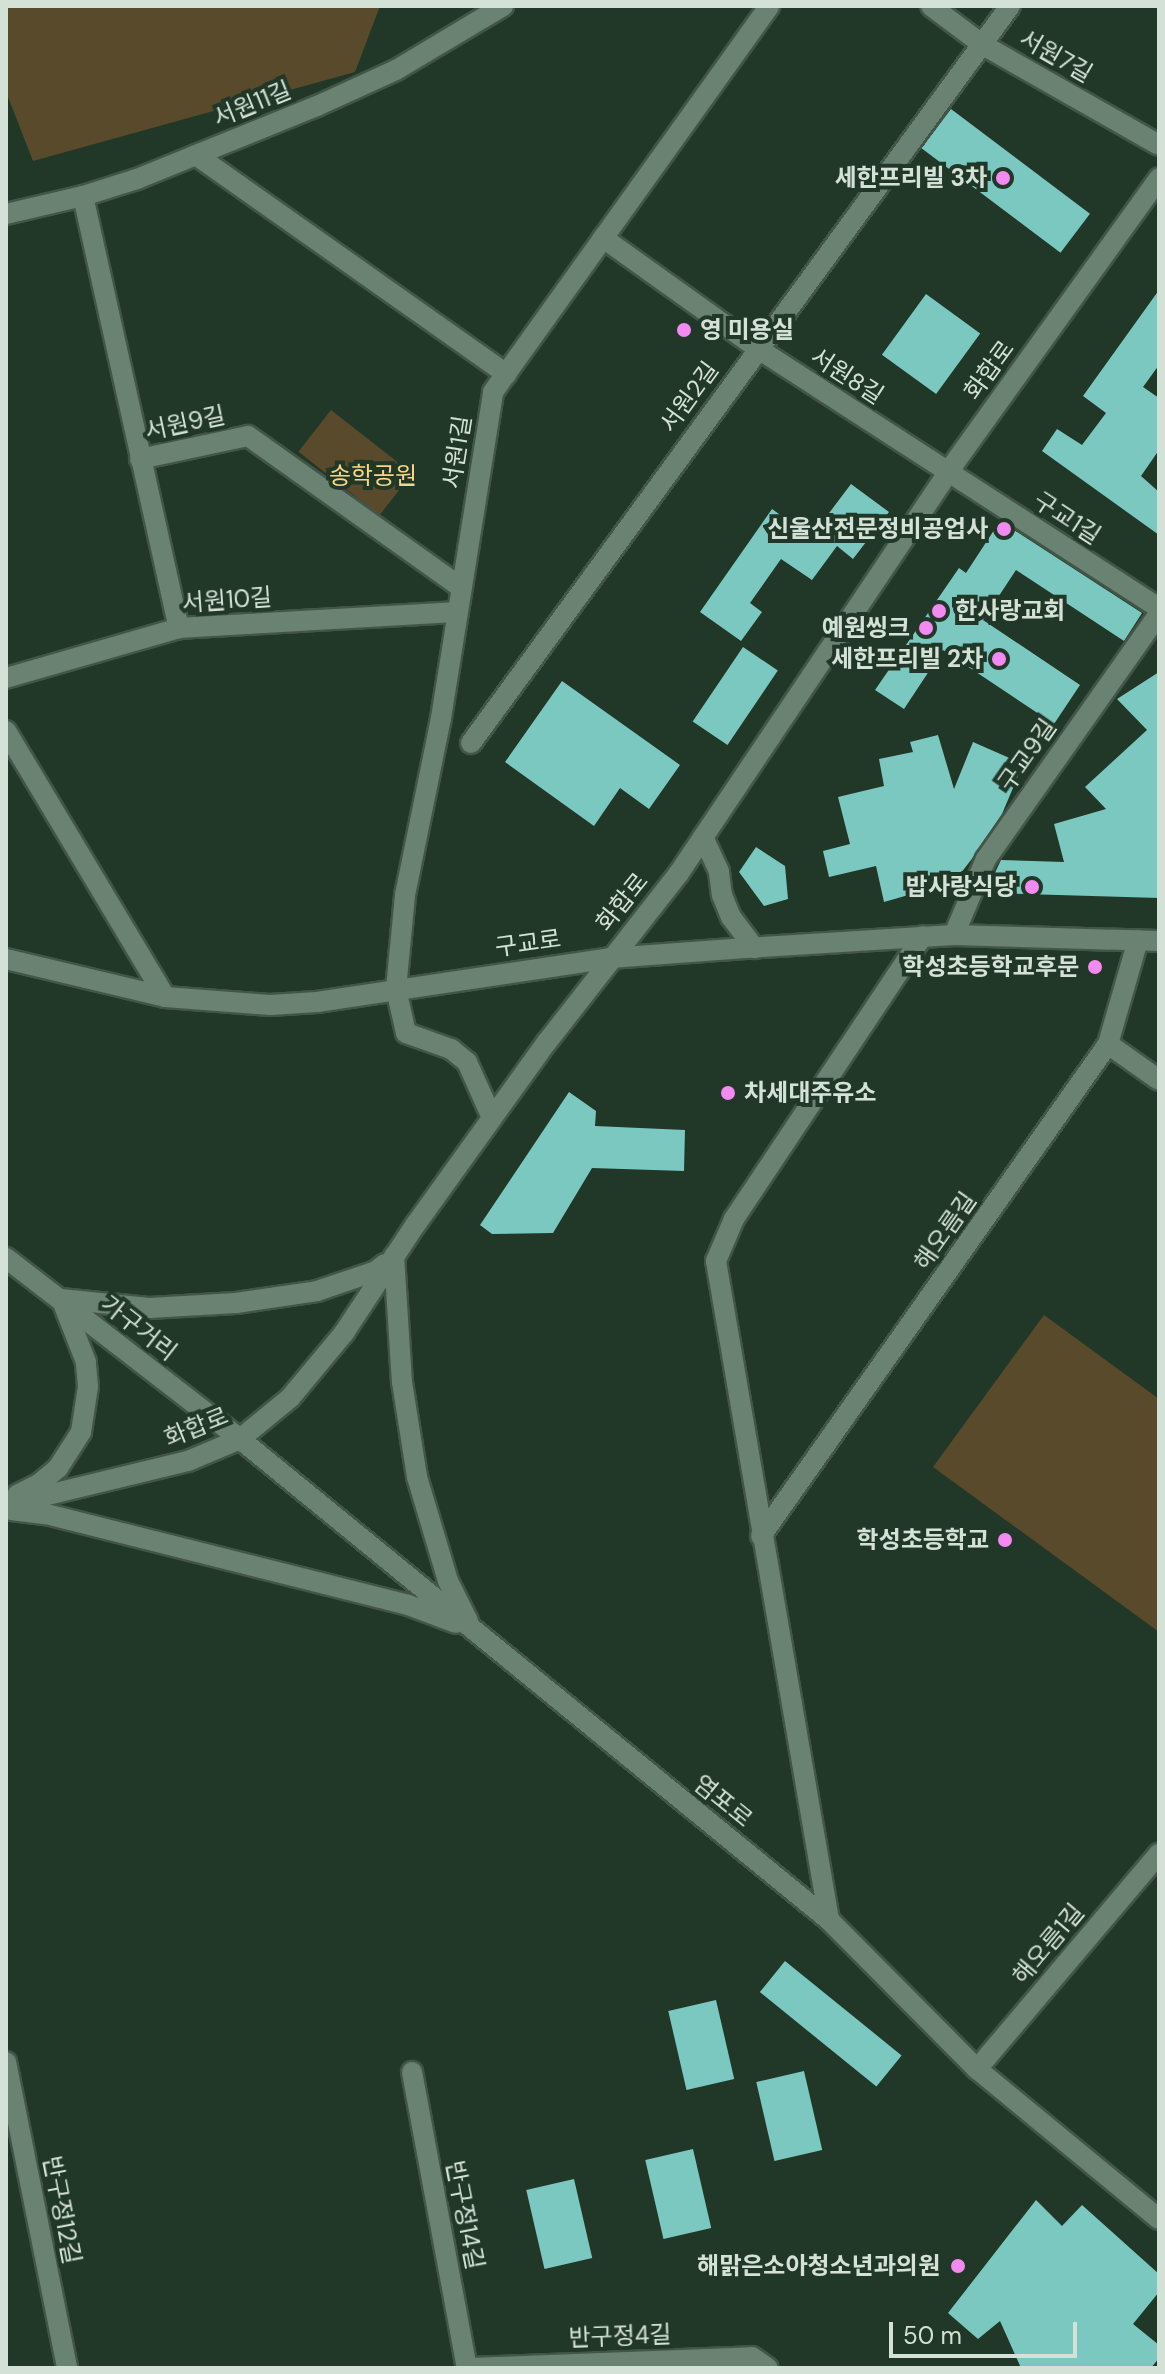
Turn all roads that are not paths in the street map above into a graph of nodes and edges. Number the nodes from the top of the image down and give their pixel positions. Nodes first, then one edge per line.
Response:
1 (503, 6) edge
2 (769, 6) edge
3 (931, 6) edge
4 (1010, 6) edge
5 (983, 45) junction
6 (1159, 145) edge
7 (196, 155) junction
8 (1159, 178) edge
9 (83, 196) junction
10 (6, 214) edge
11 (603, 238) junction
12 (757, 348) junction
13 (506, 374) junction
14 (140, 459) junction
15 (948, 472) junction
16 (462, 588) junction
17 (1159, 611) edge
18 (458, 612) junction
19 (179, 628) junction
20 (6, 678) edge
21 (6, 731) edge
22 (471, 743) dead end
23 (703, 837) junction
24 (954, 935) junction
25 (923, 936) junction
26 (1138, 940) junction
27 (1159, 941) edge
28 (754, 948) junction
29 (610, 958) junction
30 (6, 959) edge
31 (396, 989) junction
32 (165, 997) junction
33 (1108, 1044) junction
34 (1159, 1080) edge
35 (492, 1118) junction
36 (394, 1256) junction
37 (6, 1258) edge
38 (60, 1299) junction
39 (240, 1439) junction
40 (6, 1505) edge
41 (761, 1536) junction
42 (471, 1628) junction
43 (1159, 1854) edge
44 (829, 1920) junction
45 (6, 2062) edge
46 (977, 2069) junction
47 (412, 2072) dead end
48 (1159, 2219) edge
49 (67, 2368) edge
50 (469, 2368) edge
51 (768, 2368) edge

1 - 7 street, 서원11길
2 - 11 street, 서원1길
3 - 5 street, 서원7길
4 - 5 street, 서원2길
5 - 6 street, 서원7길
5 - 12 street, 서원2길
7 - 9 street, 서원11길
7 - 13 street
8 - 15 street, 화합로
9 - 10 street, 서원11길
9 - 14 street, 서원9길
11 - 12 street, 서원8길
11 - 13 street, 서원1길
12 - 15 street, 서원8길
12 - 22 street, 서원2길
13 - 16 street, 서원1길
14 - 16 street, 서원9길
14 - 19 street
15 - 17 street, 구교1길
15 - 23 street, 화합로
16 - 18 street, 서원1길
17 - 24 street, 구교9길
18 - 19 street, 서원10길
18 - 31 street, 서원1길
19 - 20 street, 서원10길
21 - 32 street
23 - 28 street
23 - 29 street, 화합로
24 - 25 street, 구교로
24 - 26 street, 구교로
25 - 28 street, 구교로
25 - 41 street
26 - 27 street, 구교로
26 - 33 street, 해오름길
28 - 29 street, 구교로
29 - 31 street, 구교로
29 - 35 street, 화합로
30 - 32 street, 구교로
31 - 32 street, 구교로
31 - 35 street, 서원1길
33 - 34 street
33 - 41 street, 해오름길
35 - 36 street, 화합로
36 - 38 street
36 - 39 street, 화합로
36 - 42 street
37 - 38 street, 가구거리
38 - 39 street, 가구거리
38 - 40 street
39 - 40 street, 화합로
39 - 42 street, 염포로
40 - 42 street
41 - 44 street
42 - 44 street, 염포로
43 - 46 street, 해오름1길
44 - 46 street, 염포로
45 - 49 street, 반구정12길
46 - 48 street, 염포로
47 - 50 street, 반구정14길
50 - 51 street, 반구정4길

